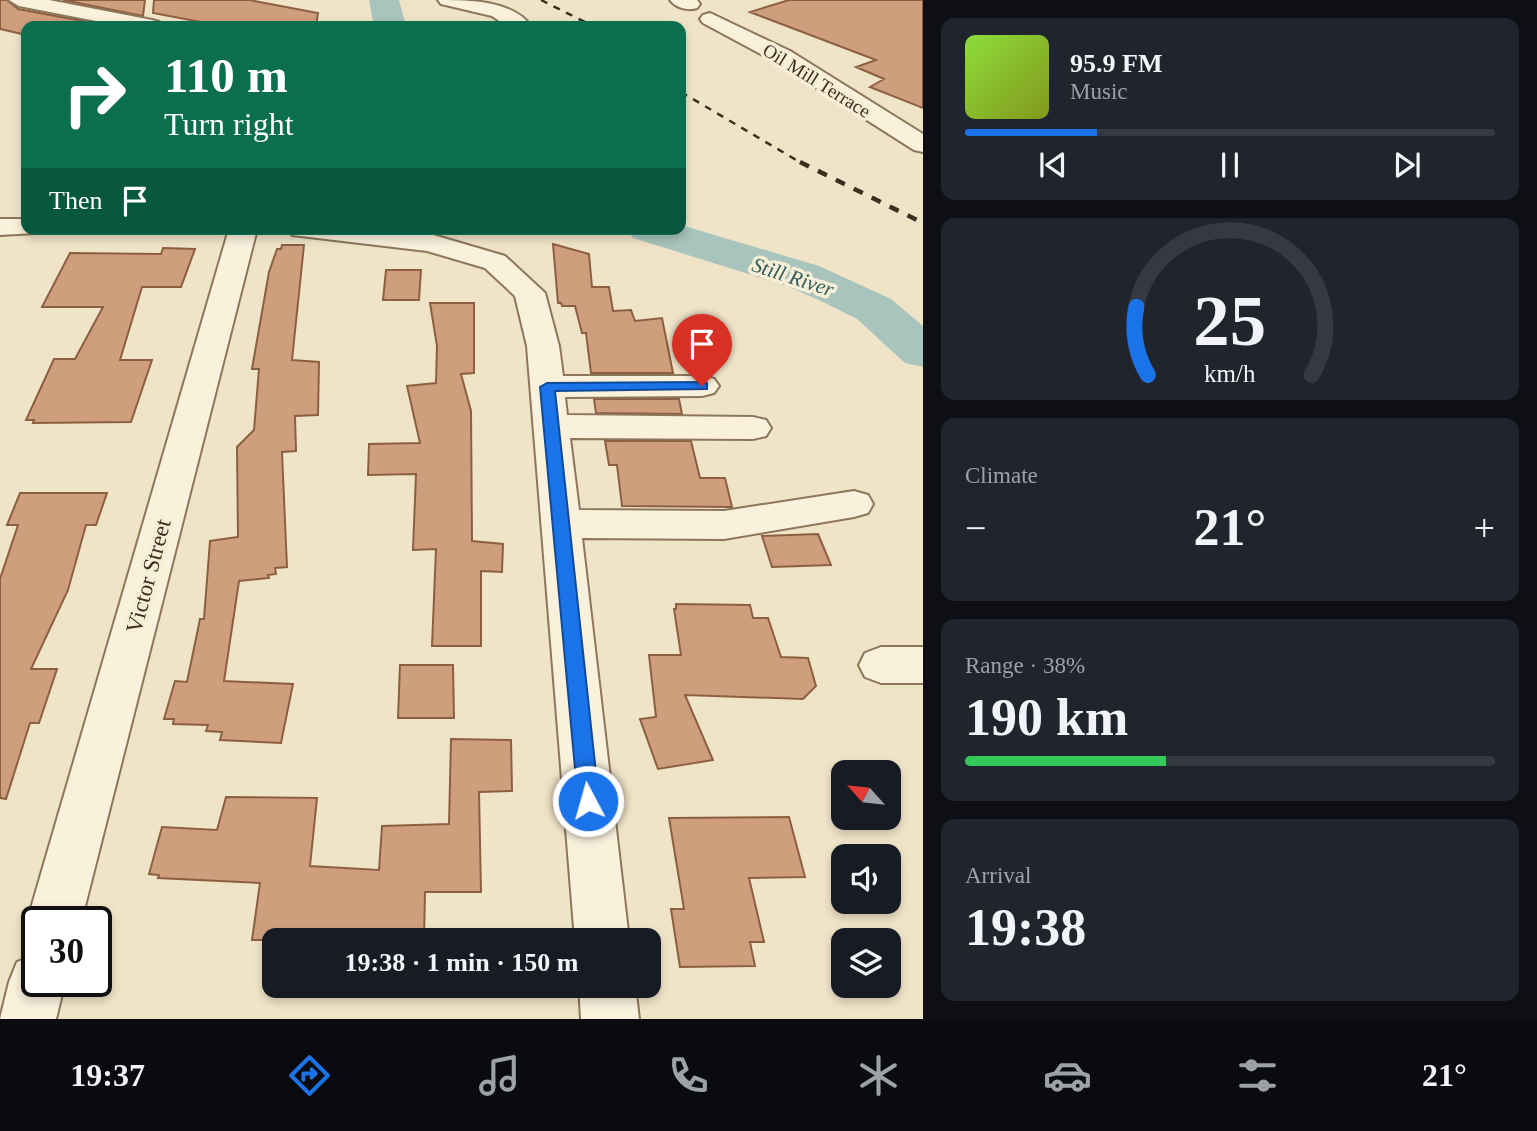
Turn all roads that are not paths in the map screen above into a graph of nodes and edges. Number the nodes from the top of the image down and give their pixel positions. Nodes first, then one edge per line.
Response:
1 (19, 0) edge
2 (445, 6) edge
3 (710, 19) dead end
4 (126, 21) edge
5 (513, 21) edge
6 (923, 145) edge
7 (0, 227) edge
8 (21, 227) edge
9 (241, 235) edge
10 (372, 235) edge
11 (702, 386) dead end
12 (549, 407) junction
13 (753, 428) dead end
14 (854, 503) dead end
15 (561, 524) junction
16 (58, 906) edge
17 (601, 928) edge
18 (33, 997) edge
19 (608, 998) edge
20 (27, 1019) edge
21 (610, 1019) edge

1 - 4 street
2 - 5 street
3 - 6 street, Oil Mill Terrace
7 - 8 street
9 - 16 street, Victor Street
10 - 12 street
11 - 12 street
12 - 13 street
12 - 15 street
14 - 15 street
15 - 17 street
18 - 20 street
19 - 21 street

